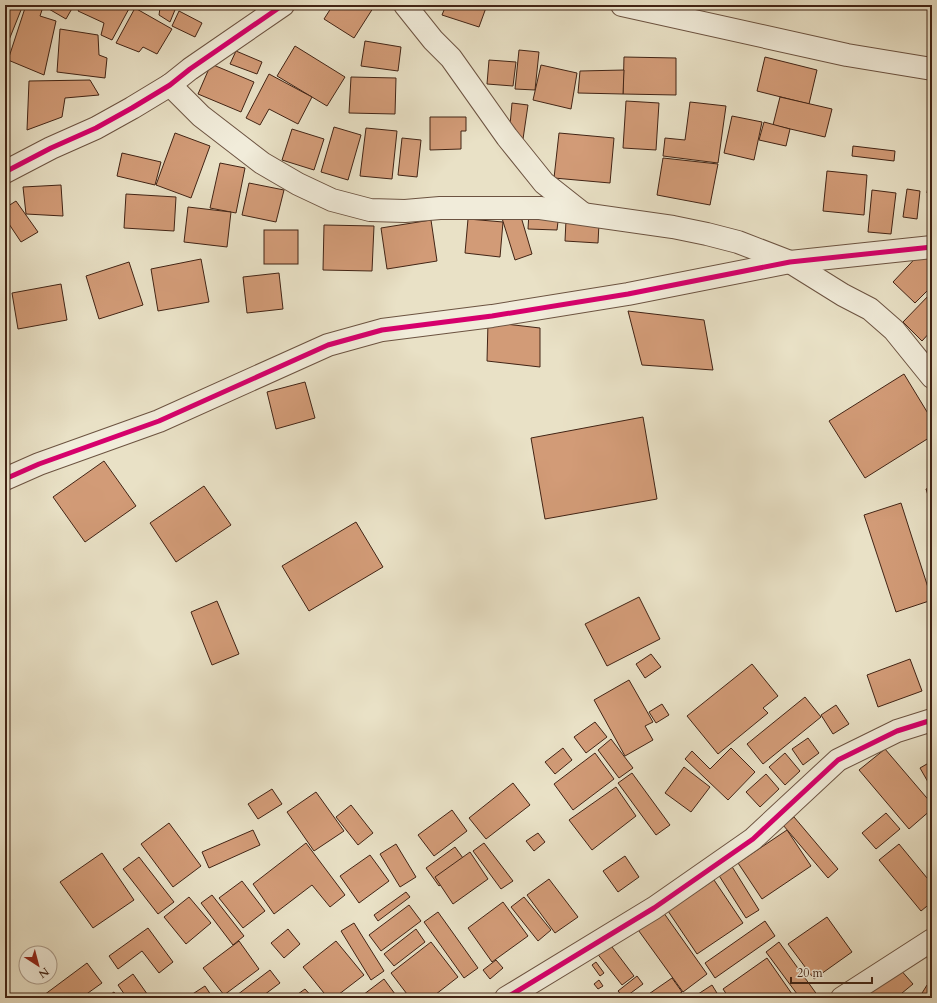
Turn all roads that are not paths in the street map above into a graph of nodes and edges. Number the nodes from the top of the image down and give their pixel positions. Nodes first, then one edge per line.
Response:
1 (283, 5) edge
2 (405, 5) edge
3 (622, 5) edge
4 (932, 69) edge
5 (170, 85) junction
6 (5, 172) edge
7 (583, 214) junction
8 (932, 247) edge
9 (790, 262) junction
10 (932, 377) edge
11 (5, 478) edge
12 (932, 720) edge
13 (932, 940) edge
14 (506, 998) edge
15 (842, 998) edge

1 - 5 street
2 - 7 street
3 - 4 street
5 - 6 street
5 - 7 street
7 - 9 street
8 - 9 street
9 - 10 street
9 - 11 street
12 - 14 street
13 - 15 street

